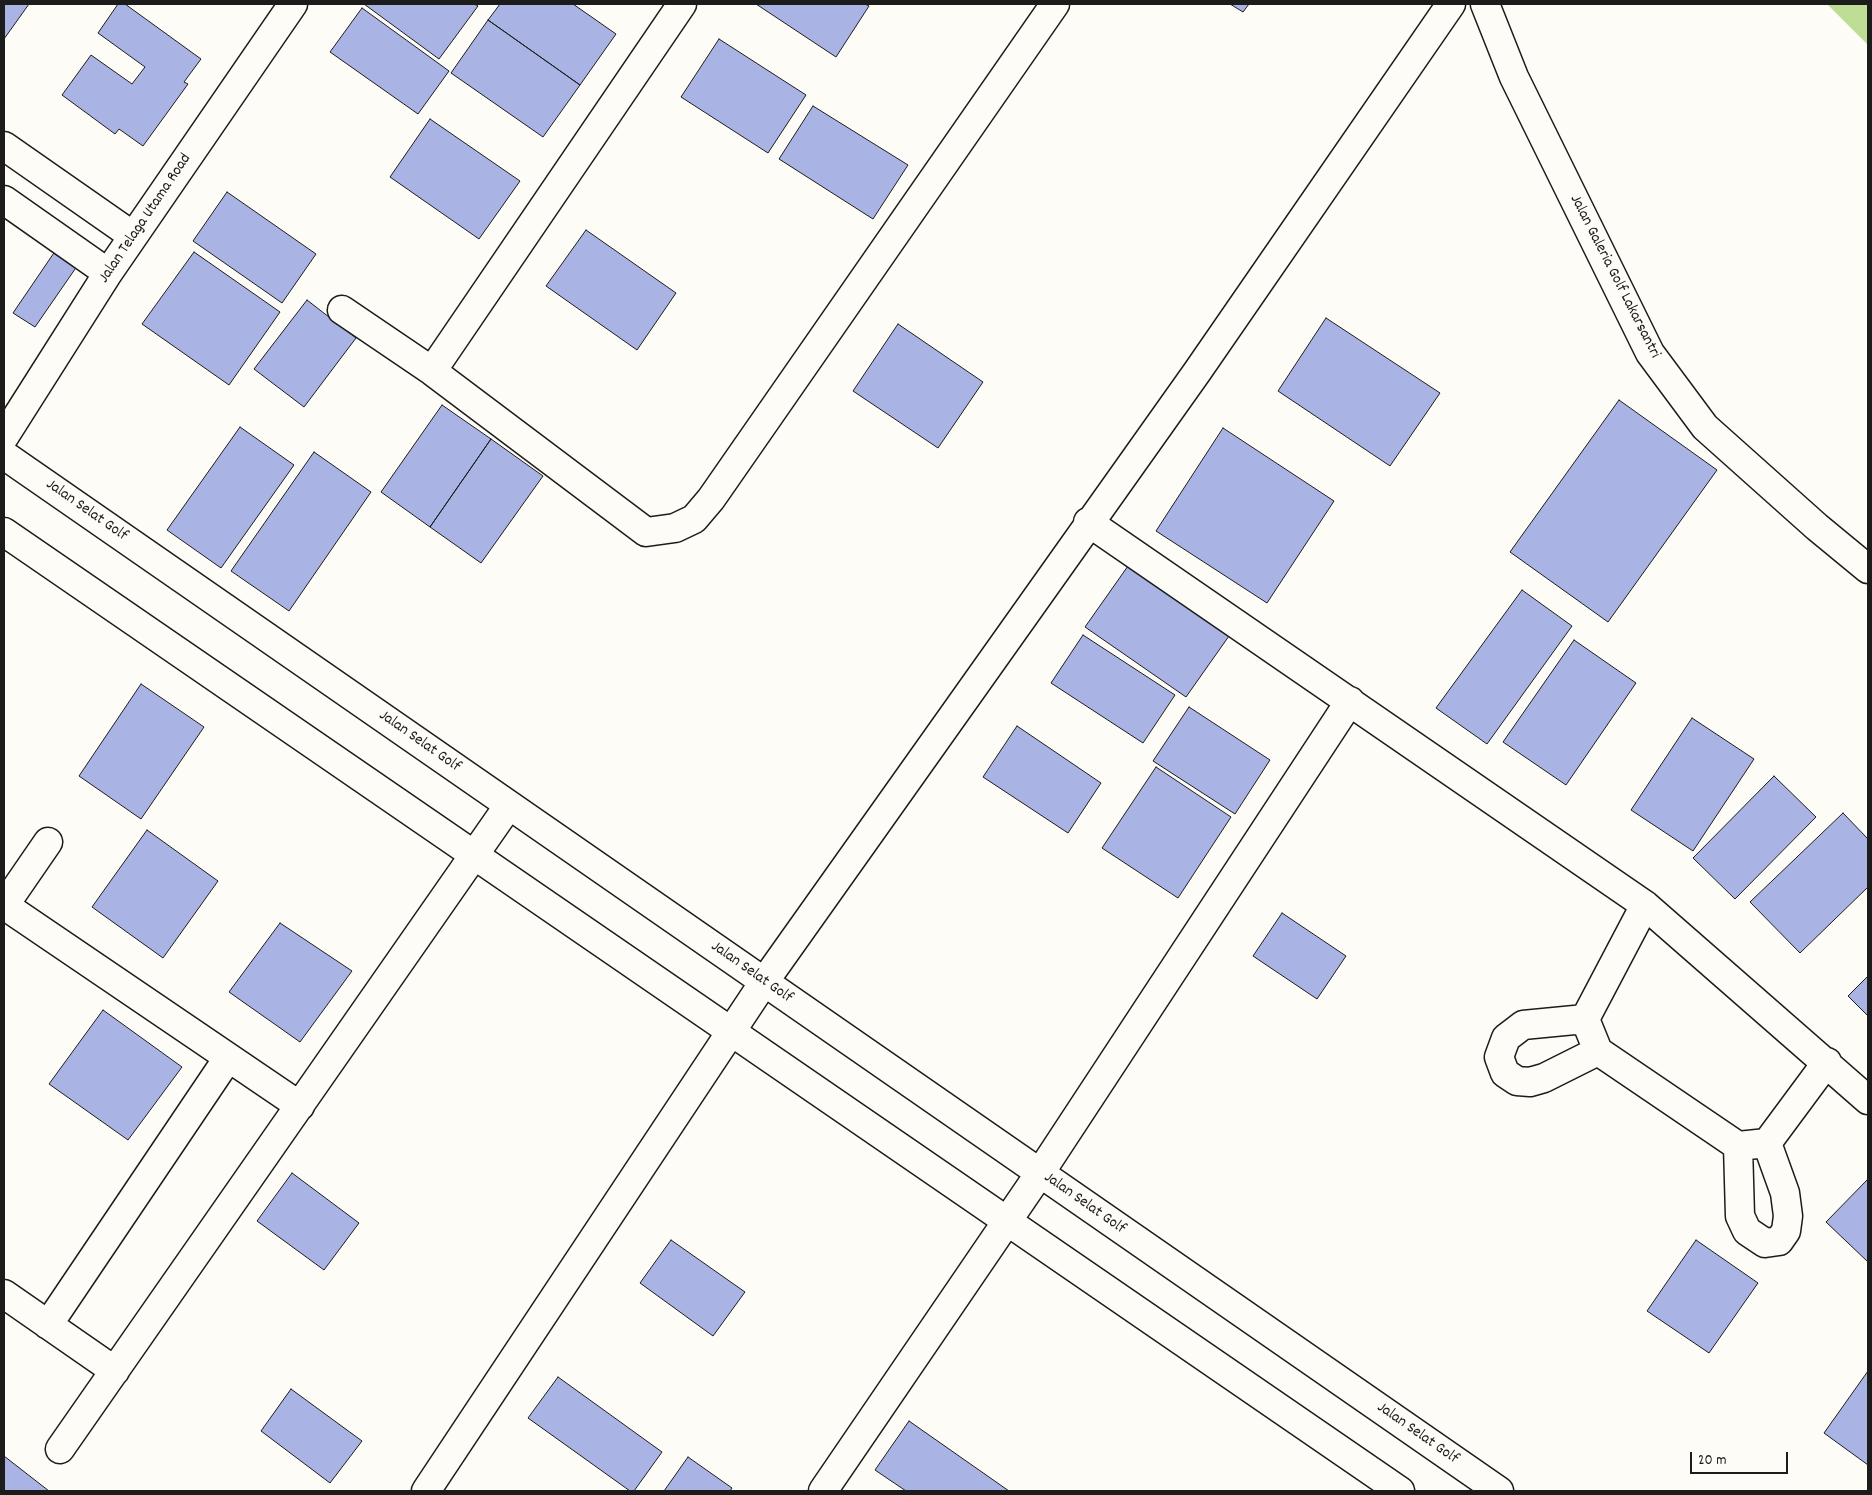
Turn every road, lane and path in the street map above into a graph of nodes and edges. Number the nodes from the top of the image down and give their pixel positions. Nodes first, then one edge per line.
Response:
1 (293, 4) edge
2 (682, 4) edge
3 (1055, 4) edge
4 (1451, 4) edge
5 (1485, 4) edge
6 (4, 146) edge
7 (4, 200) edge
8 (133, 236) junction
9 (108, 273) junction
10 (342, 310) dead end
11 (432, 371) junction
12 (4, 436) edge
13 (4, 455) edge
14 (1088, 522) junction
15 (4, 532) edge
16 (1868, 569) edge
17 (1350, 701) junction
18 (509, 805) junction
19 (48, 842) dead end
20 (474, 856) junction
21 (1644, 905) junction
22 (4, 906) edge
23 (764, 982) junction
24 (1584, 1020) junction
25 (730, 1031) junction
26 (1598, 1051) junction
27 (228, 1058) junction
28 (1827, 1062) junction
29 (1868, 1100) edge
30 (300, 1106) junction
31 (1767, 1143) junction
32 (1738, 1146) junction
33 (1040, 1173) junction
34 (1006, 1221) junction
35 (4, 1294) edge
36 (48, 1325) junction
37 (115, 1371) junction
38 (60, 1450) dead end
39 (426, 1491) edge
40 (824, 1491) edge
41 (1400, 1491) edge
42 (1499, 1491) edge

1 - 8 street, Jalan Telaga Utama Road
2 - 11 street
3 - 11 street
4 - 14 street
5 - 16 street, Jalan Galeria Golf Lakarsantri
6 - 8 street
7 - 9 street
8 - 9 street, Jalan Telaga Utama Road
9 - 12 street, Jalan Telaga Utama Road
10 - 11 street
13 - 18 street, Jalan Selat Golf
14 - 17 street
14 - 23 street
15 - 20 street
17 - 21 street
17 - 33 street
18 - 20 street
18 - 23 street, Jalan Selat Golf
19 - 22 street
20 - 25 street
20 - 30 street
21 - 24 street
21 - 28 street
22 - 27 street
23 - 25 street
23 - 33 street, Jalan Selat Golf
24 - 26 street
24 - 26 street
25 - 34 street
25 - 39 street
26 - 32 street
27 - 30 street
27 - 36 street
28 - 29 street
28 - 31 street
30 - 37 street
31 - 32 street
31 - 32 street
33 - 34 street
33 - 42 street, Jalan Selat Golf
34 - 40 street
34 - 41 street
35 - 36 street
36 - 37 street
37 - 38 street

